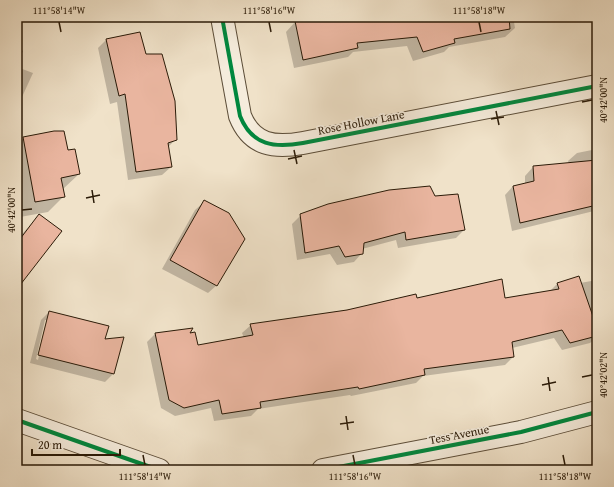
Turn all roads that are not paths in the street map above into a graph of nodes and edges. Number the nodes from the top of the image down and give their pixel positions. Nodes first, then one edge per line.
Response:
1 (222, 17) edge
2 (597, 86) edge
3 (597, 412) edge
4 (17, 420) edge
5 (348, 468) edge
6 (159, 470) edge
7 (323, 470) edge

1 - 2 street, Rose Hollow Lane
3 - 5 street, Tess Avenue
4 - 6 street
5 - 7 street, Tess Avenue

